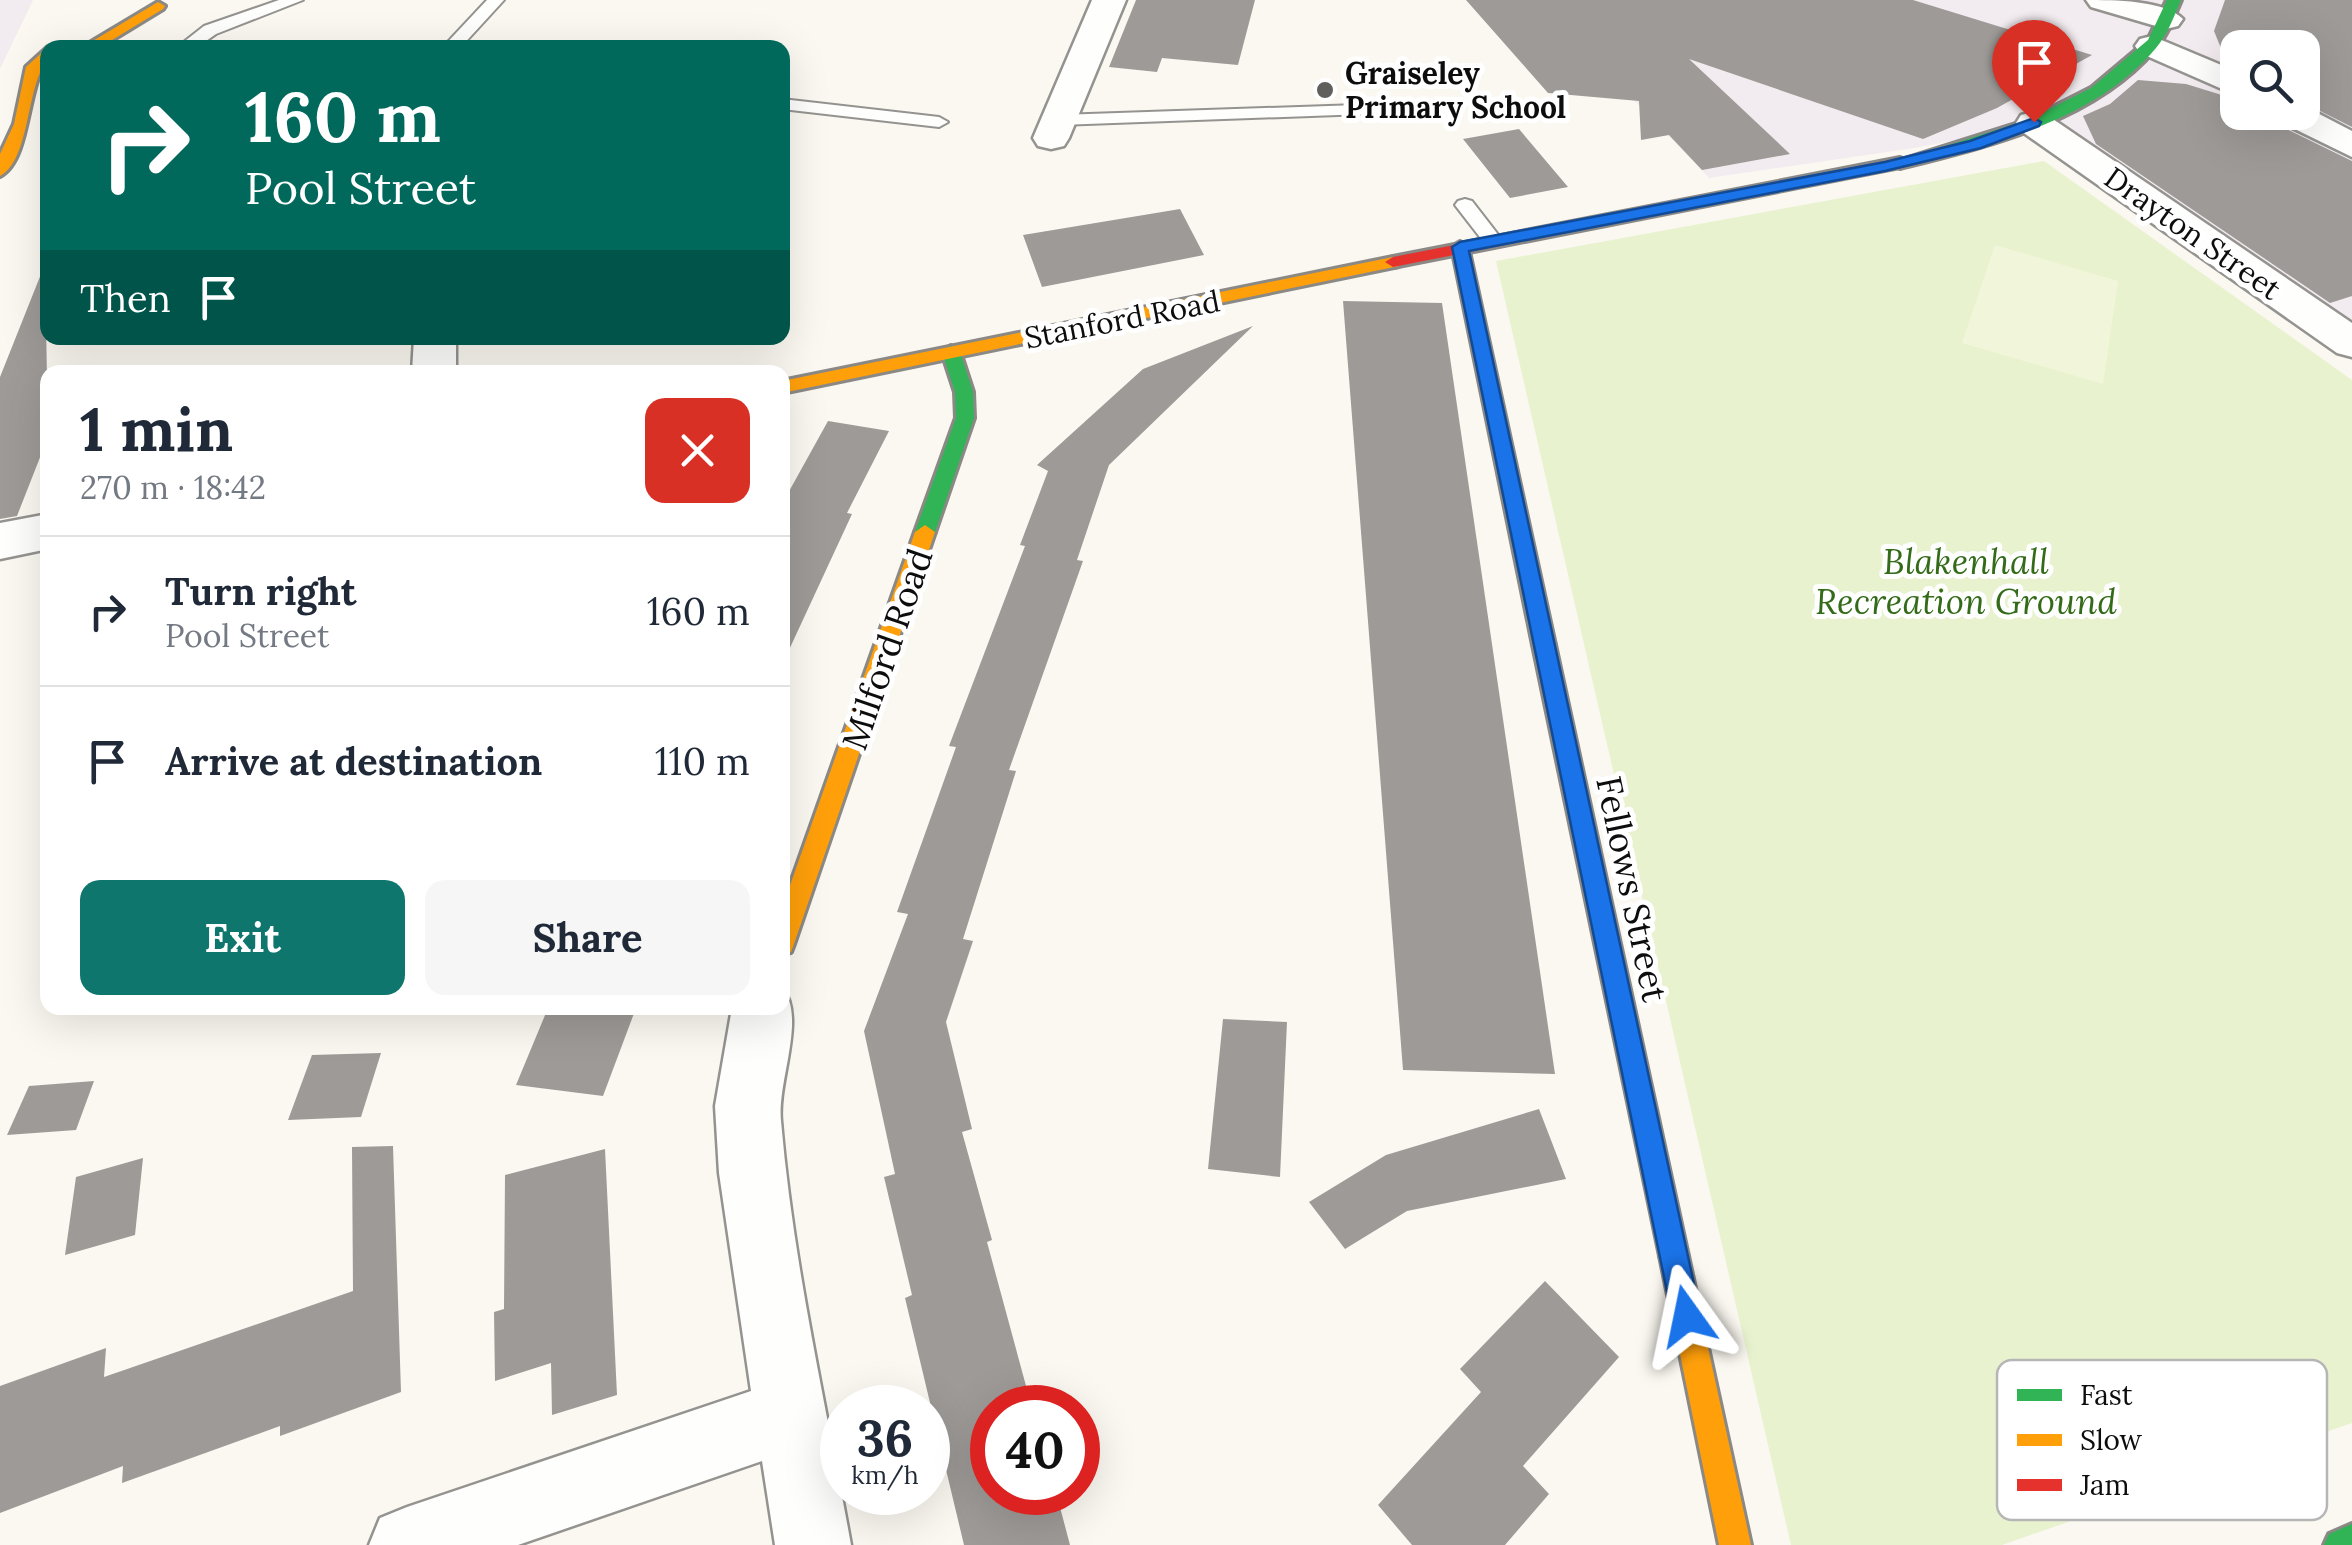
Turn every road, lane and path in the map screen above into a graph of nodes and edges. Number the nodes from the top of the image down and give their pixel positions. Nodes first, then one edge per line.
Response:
1 (120, 0) edge
2 (294, 0) edge
3 (496, 0) edge
4 (1109, 0) edge
5 (2103, 0) edge
6 (2164, 22) edge
7 (103, 40) edge
8 (196, 40) edge
9 (458, 40) edge
10 (40, 60) edge
11 (2220, 70) edge
12 (40, 102) edge
13 (790, 105) edge
14 (1387, 109) dead end
15 (939, 122) dead end
16 (2034, 122) junction
17 (21, 124) junction
18 (1055, 129) joint
19 (2320, 129) edge
20 (2352, 146) edge
21 (0, 171) edge
22 (1465, 205) dead end
23 (1493, 241) junction
24 (1460, 247) junction
25 (2352, 344) edge
26 (951, 352) junction
27 (790, 385) edge
28 (40, 534) edge
29 (0, 541) edge
30 (790, 921) edge
31 (762, 1015) edge
32 (792, 1414) junction
33 (2352, 1540) edge
34 (406, 1545) edge
35 (813, 1545) edge
36 (1735, 1545) edge
37 (2340, 1545) edge

1 - 7 street
2 - 8 lane
3 - 9 lane
4 - 18 street
5 - 6 street
6 - 11 street
6 - 16 street, Stanford Road
10 - 17 street
12 - 17 street
13 - 15 lane
14 - 18 lane
16 - 23 street, Stanford Road
16 - 25 street, Drayton Street
17 - 21 street
19 - 20 street
22 - 23 lane
23 - 24 street, Stanford Road
24 - 26 street, Stanford Road
24 - 36 street, Fellows Street
26 - 27 street, Stanford Road
26 - 30 street, Milford Road
28 - 29 street
31 - 32 street
32 - 34 street
32 - 35 street
33 - 37 street

